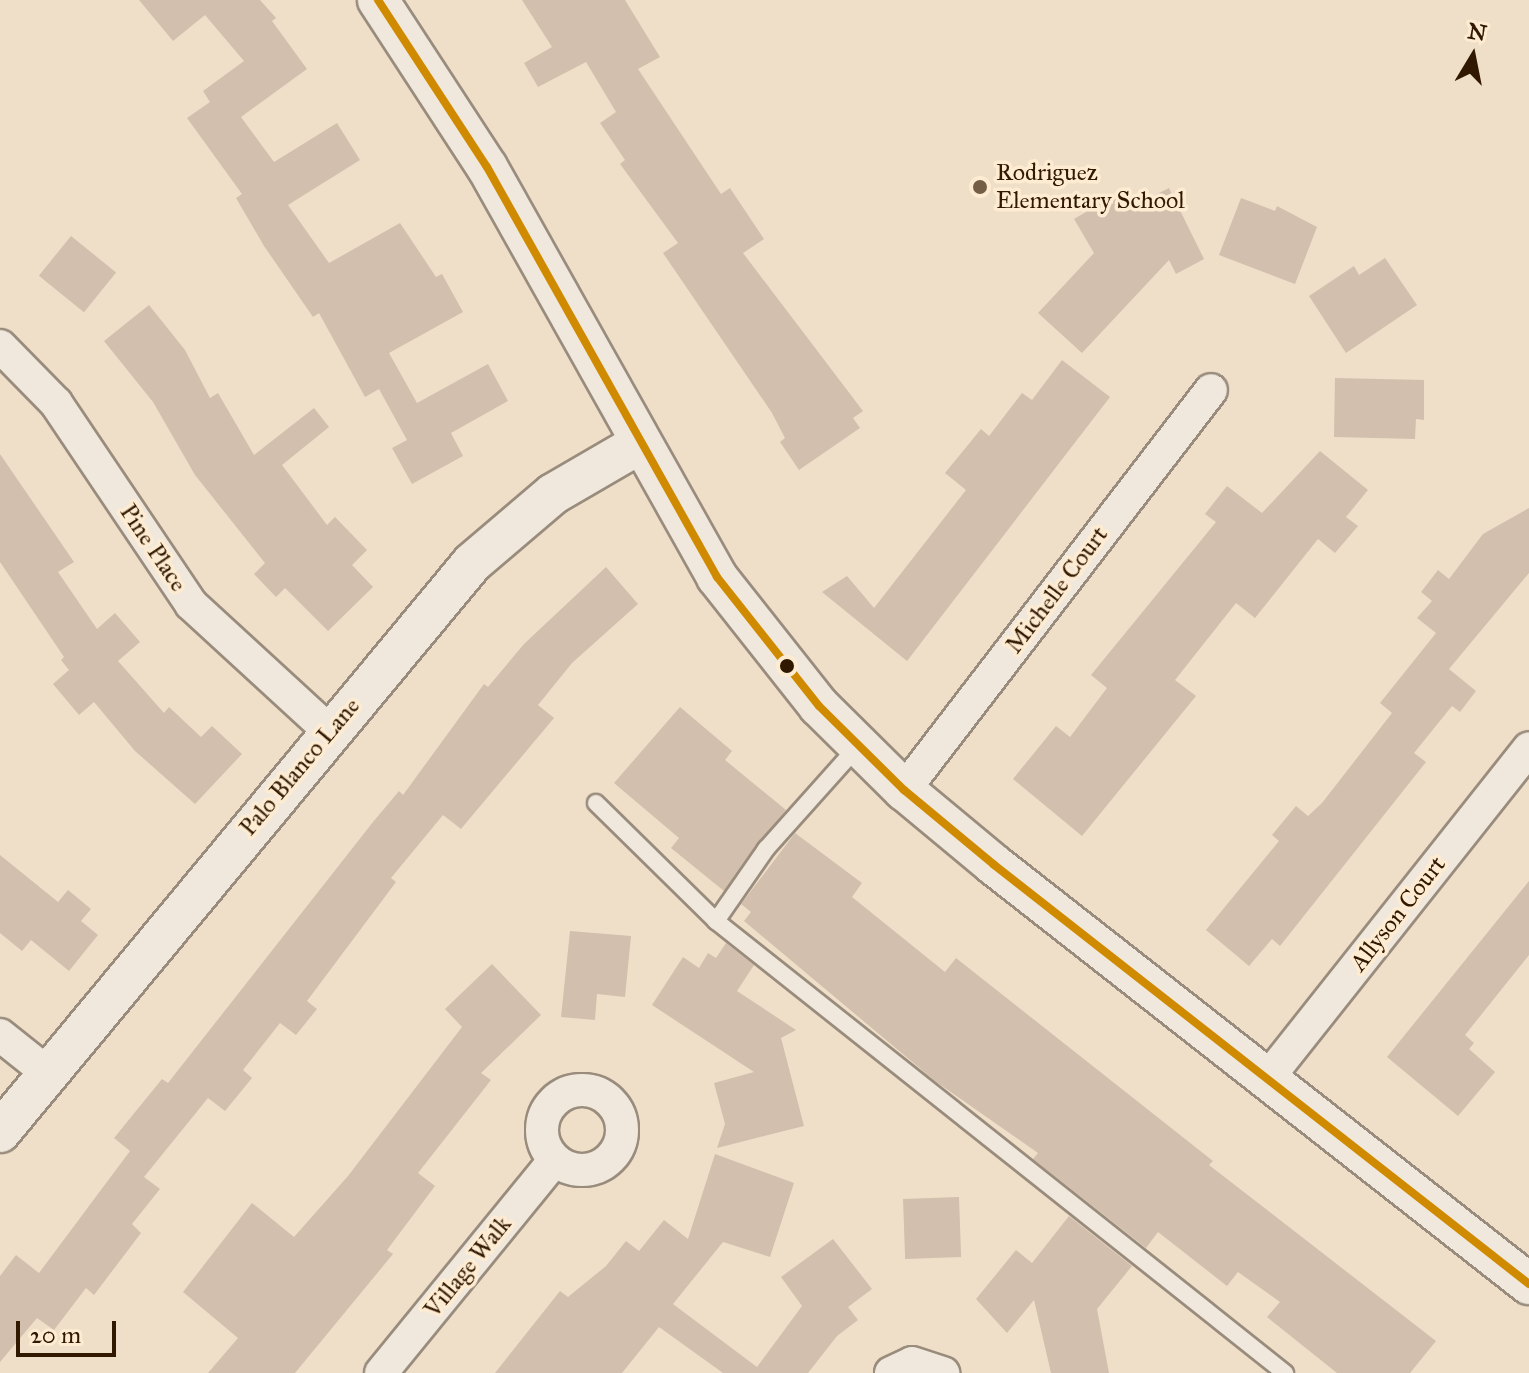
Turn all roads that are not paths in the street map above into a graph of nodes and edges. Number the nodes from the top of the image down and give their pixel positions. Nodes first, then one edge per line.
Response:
1 (378, 0) edge
2 (0, 346) edge
3 (1211, 390) dead end
4 (639, 444) junction
5 (329, 731) junction
6 (858, 746) junction
7 (1529, 748) edge
8 (904, 790) junction
9 (596, 803) dead end
10 (716, 921) junction
11 (0, 1035) edge
12 (49, 1074) junction
13 (1267, 1079) junction
14 (0, 1132) edge
15 (555, 1160) dead end
16 (1529, 1284) edge
17 (381, 1373) edge
18 (891, 1373) edge
19 (943, 1373) edge
20 (1285, 1373) edge

1 - 4 street
2 - 5 street, Pine Place
3 - 8 street, Michelle Court
4 - 5 street, Palo Blanco Lane
4 - 6 street
5 - 12 street, Palo Blanco Lane
6 - 8 street
6 - 10 lane
7 - 13 street, Allyson Court
8 - 13 street
9 - 10 lane
10 - 20 lane
11 - 12 street
12 - 14 street, Palo Blanco Lane
13 - 16 street
15 - 17 street, Village Walk
18 - 19 street

